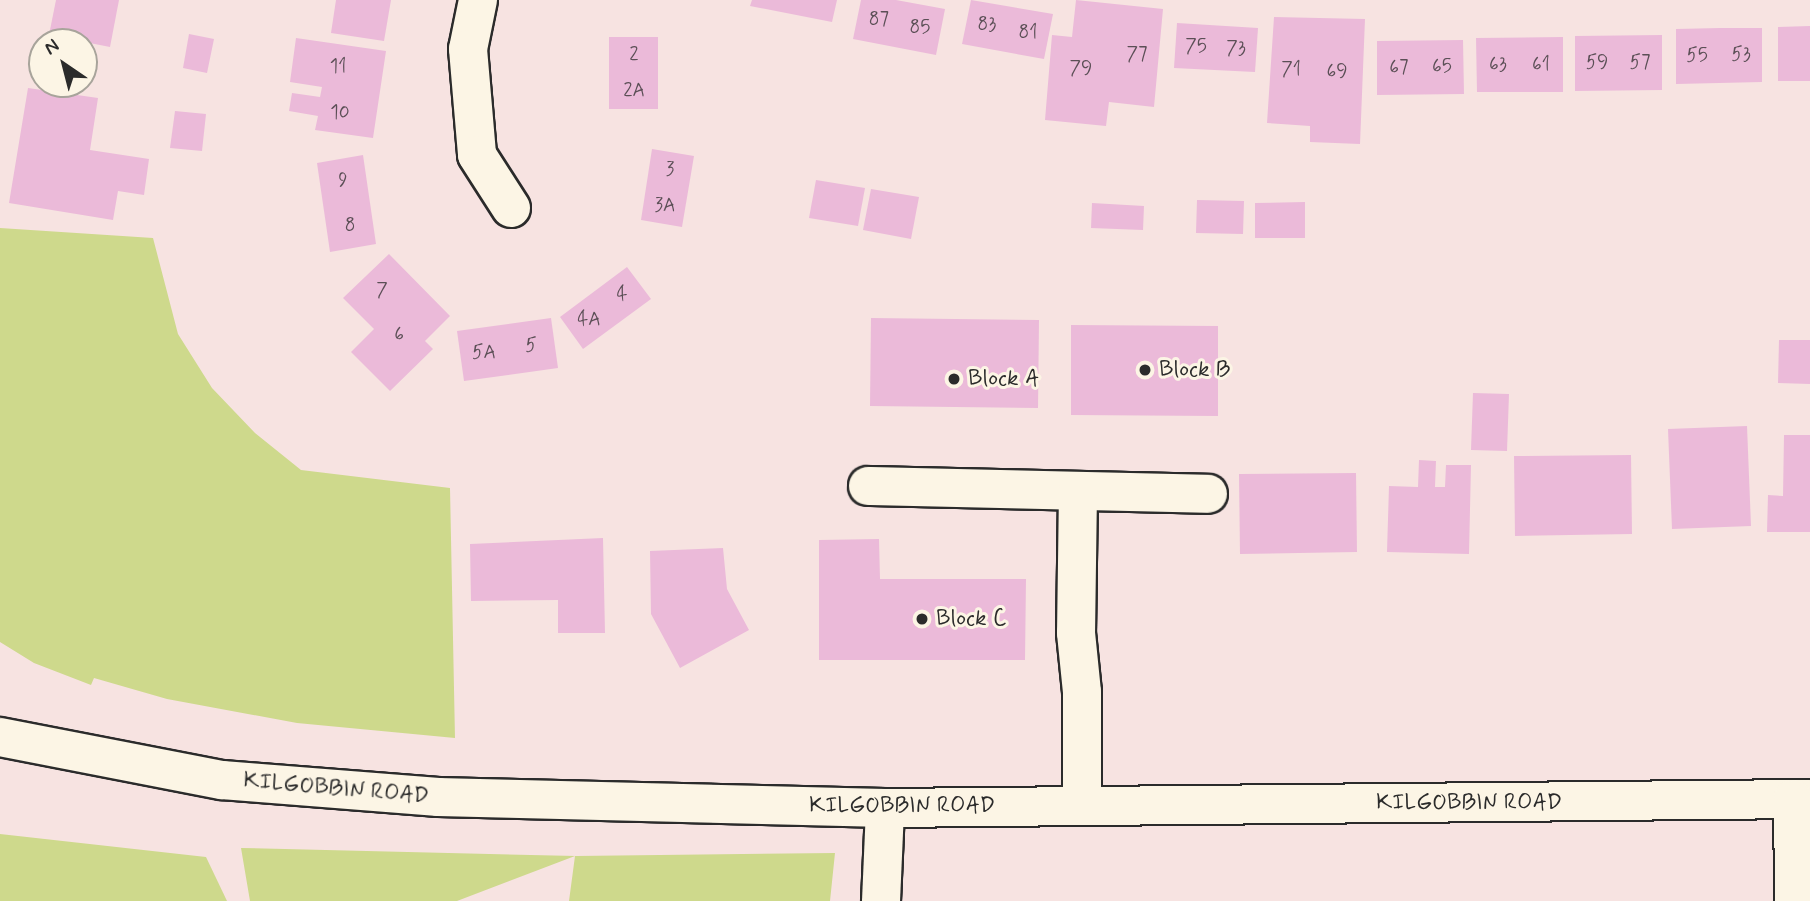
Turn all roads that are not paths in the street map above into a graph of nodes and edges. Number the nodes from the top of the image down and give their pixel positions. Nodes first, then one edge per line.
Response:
1 (478, 0) edge
2 (510, 208) dead end
3 (868, 486) dead end
4 (1078, 491) junction
5 (1208, 494) dead end
6 (0, 737) edge
7 (1802, 799) edge
8 (1082, 806) junction
9 (885, 808) junction
10 (881, 901) edge
11 (1794, 901) edge

1 - 2 street
3 - 4 street
4 - 5 street
4 - 8 street
6 - 9 street, KILGOBBIN ROAD
7 - 8 street, KILGOBBIN ROAD
7 - 11 street
8 - 9 street, KILGOBBIN ROAD
9 - 10 street

